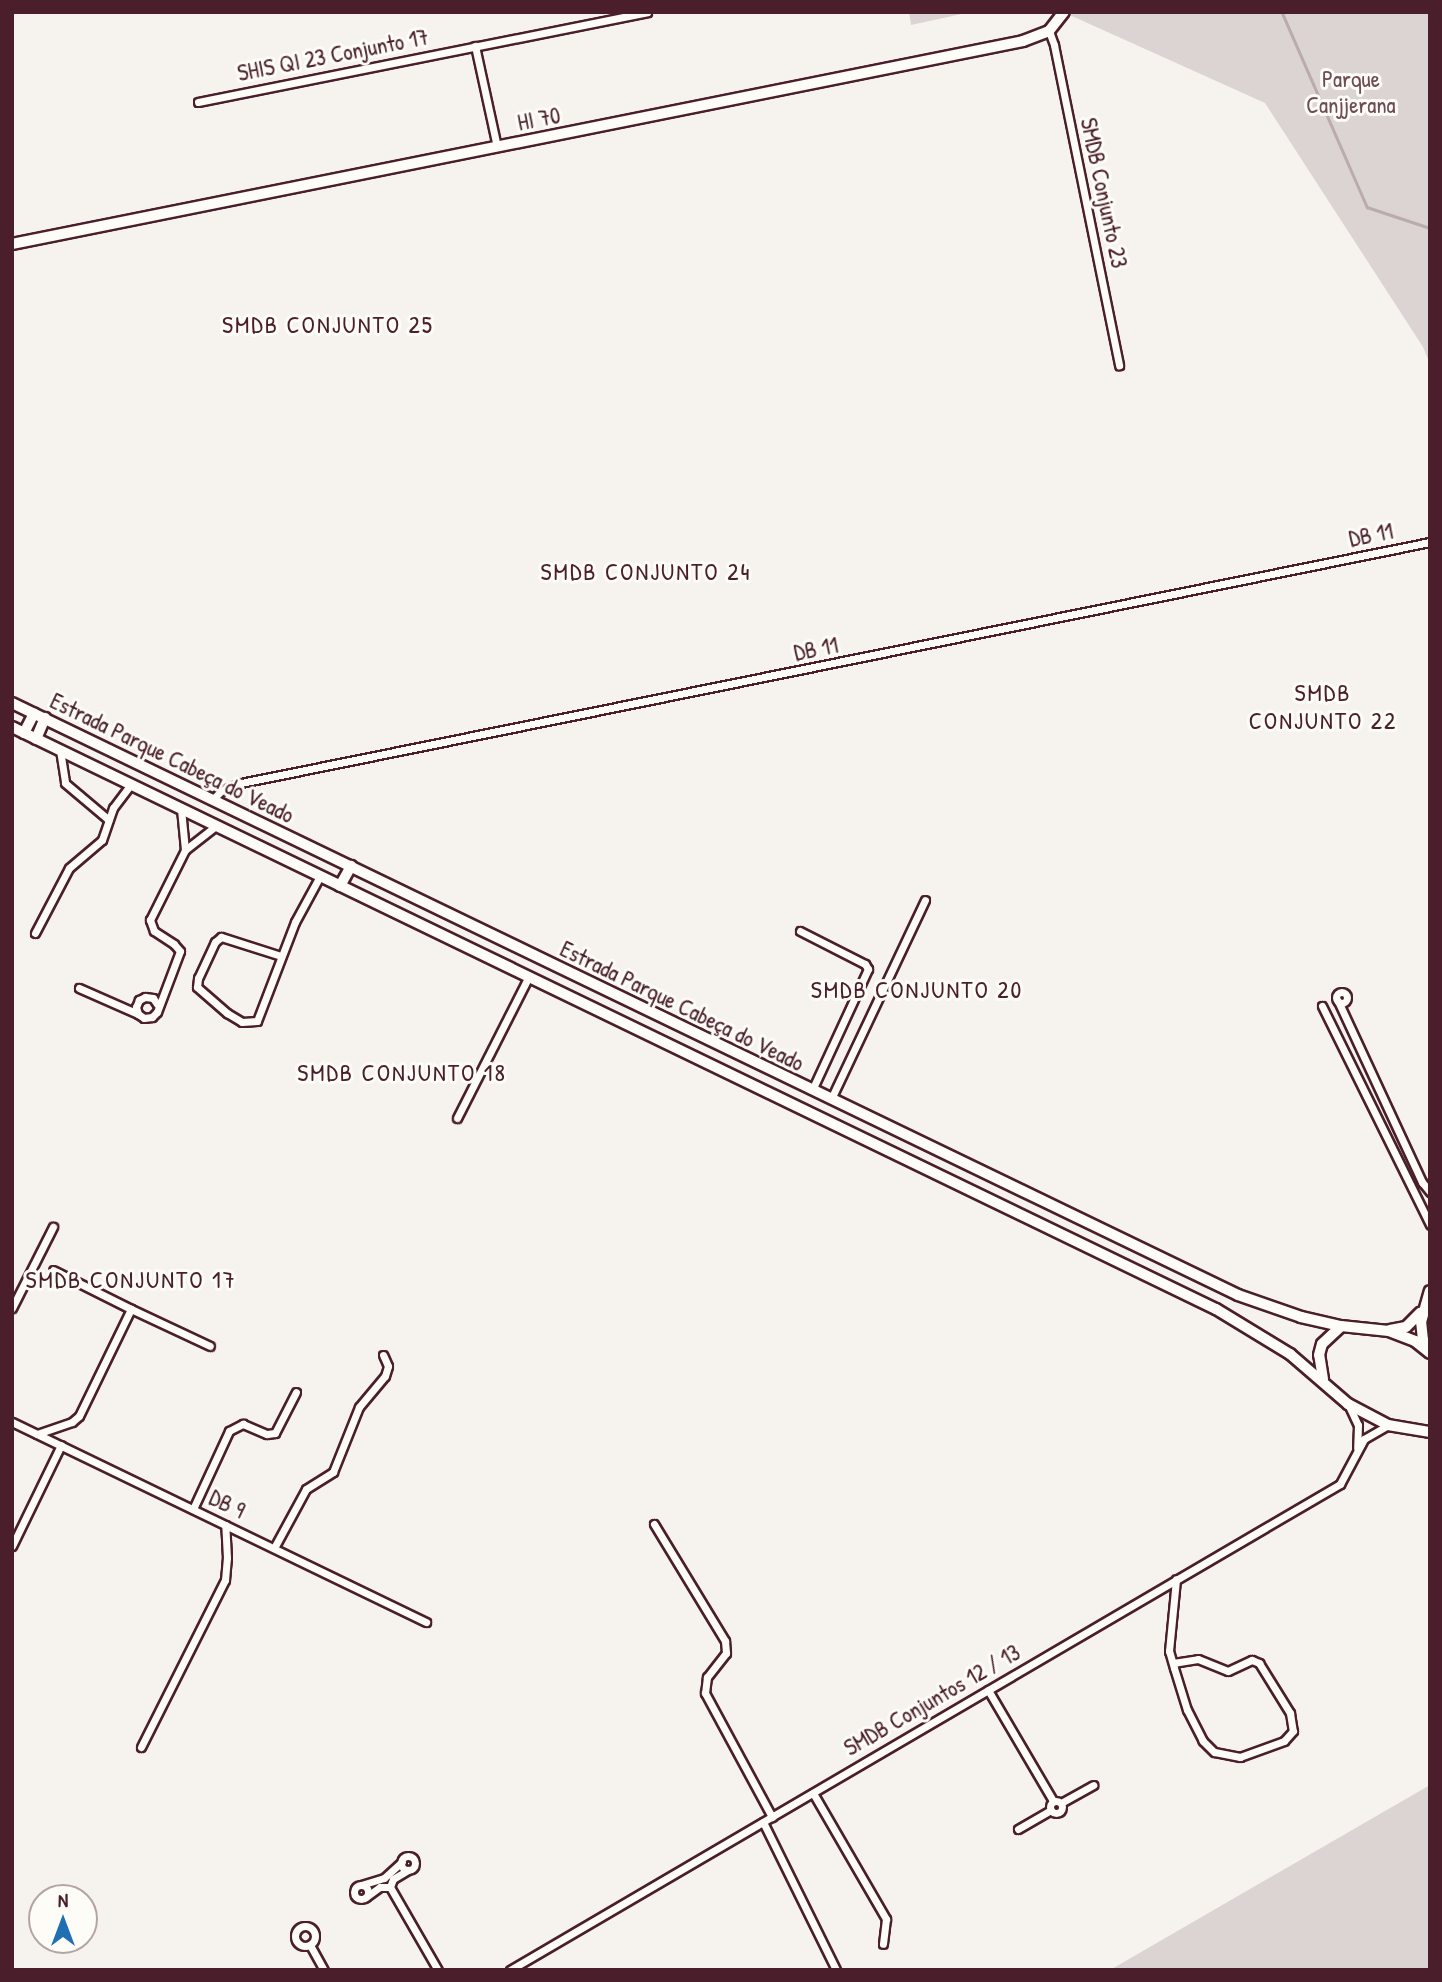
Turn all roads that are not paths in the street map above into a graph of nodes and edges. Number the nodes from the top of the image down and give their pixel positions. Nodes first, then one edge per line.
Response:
1 (647, 12) edge
2 (1064, 12) edge
3 (1049, 31) junction
4 (475, 46) junction
5 (198, 102) dead end
6 (497, 146) junction
7 (12, 244) edge
8 (1119, 365) dead end
9 (1430, 542) edge
10 (12, 703) edge
11 (34, 713) junction
12 (45, 718) junction
13 (12, 727) edge
14 (24, 733) junction
15 (36, 739) junction
16 (60, 750) junction
17 (131, 784) junction
18 (213, 799) junction
19 (181, 808) junction
20 (109, 820) junction
21 (216, 826) junction
22 (185, 850) junction
23 (351, 866) junction
24 (320, 876) junction
25 (340, 886) junction
26 (925, 900) dead end
27 (800, 931) dead end
28 (35, 933) dead end
29 (281, 956) junction
30 (529, 976) junction
31 (79, 988) dead end
32 (157, 1004) junction
33 (1322, 1006) dead end
34 (138, 1014) junction
35 (1343, 1015) junction
36 (812, 1090) junction
37 (831, 1099) junction
38 (457, 1118) dead end
39 (1430, 1192) edge
40 (1430, 1225) edge
41 (53, 1227) dead end
42 (53, 1270) dead end
43 (1430, 1291) edge
44 (12, 1308) edge
45 (131, 1309) junction
46 (1423, 1310) junction
47 (1341, 1326) junction
48 (1389, 1331) junction
49 (210, 1346) dead end
50 (1430, 1352) edge
51 (383, 1355) dead end
52 (1323, 1379) junction
53 (296, 1392) dead end
54 (1348, 1404) junction
55 (12, 1422) edge
56 (1388, 1425) junction
57 (1430, 1432) edge
58 (37, 1434) junction
59 (61, 1445) junction
60 (1357, 1449) junction
61 (193, 1509) junction
62 (225, 1524) junction
63 (654, 1524) dead end
64 (12, 1546) edge
65 (274, 1548) junction
66 (1176, 1579) junction
67 (426, 1622) dead end
68 (1172, 1663) junction
69 (988, 1690) junction
70 (141, 1747) dead end
71 (1093, 1785) dead end
72 (813, 1793) junction
73 (1057, 1802) junction
74 (772, 1817) junction
75 (763, 1822) junction
76 (1018, 1829) dead end
77 (402, 1862) junction
78 (408, 1870) junction
79 (390, 1887) junction
80 (883, 1944) dead end
81 (310, 1945) dead end
82 (324, 1970) edge
83 (438, 1970) edge
84 (510, 1970) edge
85 (836, 1970) edge

1 - 4 street, SHIS QI 23 Conjunto 17
2 - 3 main road
3 - 6 main road, HI 70
3 - 8 street, SMDB Conjunto 23
4 - 5 street, SHIS QI 23 Conjunto 17
4 - 6 street
6 - 7 main road, HI 70
9 - 18 street, DB 11
10 - 11 main road, Estrada Parque Cabeça do Veado
11 - 12 main road, Estrada Parque Cabeça do Veado
11 - 14 main road
12 - 15 main road
12 - 18 main road, Estrada Parque Cabeça do Veado
13 - 14 main road, Estrada Parque Cabeça do Veado
14 - 15 main road, Estrada Parque Cabeça do Veado
15 - 16 main road, Estrada Parque Cabeça do Veado
16 - 17 main road, Estrada Parque Cabeça do Veado
16 - 20 street
17 - 19 main road, Estrada Parque Cabeça do Veado
17 - 20 street
18 - 23 main road, Estrada Parque Cabeça do Veado
19 - 21 main road, Estrada Parque Cabeça do Veado
19 - 22 street
20 - 28 street
21 - 22 street
21 - 24 main road, Estrada Parque Cabeça do Veado
22 - 32 street
23 - 25 main road
23 - 36 main road, Estrada Parque Cabeça do Veado
24 - 25 main road, Estrada Parque Cabeça do Veado
24 - 29 street
25 - 30 main road, Estrada Parque Cabeça do Veado
26 - 37 street
27 - 36 street
29 - 29 street
30 - 38 street
30 - 52 main road, Estrada Parque Cabeça do Veado
31 - 34 street
32 - 34 street
32 - 34 street
33 - 40 street
35 - 35 street
35 - 39 street
36 - 37 main road, Estrada Parque Cabeça do Veado
37 - 47 main road, Estrada Parque Cabeça do Veado
41 - 44 street
42 - 45 street
43 - 46 main road
45 - 49 street
45 - 58 street
46 - 48 main road
46 - 50 main road
47 - 48 main road, Estrada Parque Cabeça do Veado
47 - 52 main road
48 - 50 main road
51 - 65 street
52 - 54 main road, Estrada Parque Cabeça do Veado
53 - 61 street
54 - 56 main road, Estrada Parque Cabeça do Veado
54 - 60 street
55 - 58 street, DB 9
56 - 57 main road, Estrada Parque Cabeça do Veado
56 - 60 street, SMDB Conjuntos 12 / 13
58 - 59 street, DB 9
59 - 61 street, DB 9
59 - 64 street
60 - 66 street, SMDB Conjuntos 12 / 13
61 - 62 street, DB 9
62 - 65 street, DB 9
62 - 70 street
63 - 74 street
65 - 67 street, DB 9
66 - 68 street
66 - 69 street, SMDB Conjuntos 12 / 13
68 - 68 street
69 - 72 street, SMDB Conjuntos 12 / 13
69 - 73 street
71 - 73 street
72 - 74 street, SMDB Conjuntos 12 / 13
72 - 80 street
73 - 76 street
74 - 75 street, SMDB Conjuntos 12 / 13
75 - 84 street, SMDB Conjuntos 12 / 13
75 - 85 street
77 - 78 street
77 - 78 street
77 - 79 street
78 - 79 street
79 - 83 street
81 - 82 street

